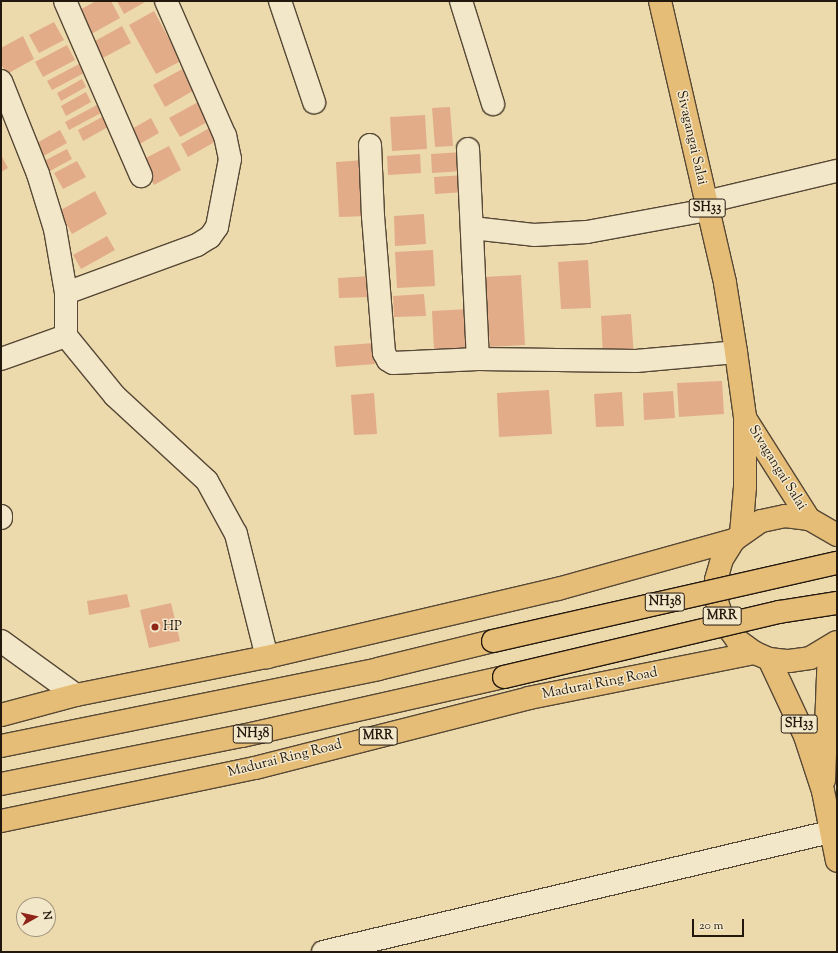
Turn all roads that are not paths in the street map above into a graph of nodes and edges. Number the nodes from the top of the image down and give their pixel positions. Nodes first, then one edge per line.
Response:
1 (65, 1) edge
2 (166, 1) edge
3 (280, 1) edge
4 (461, 1) edge
5 (660, 1) edge
6 (1, 81) edge
7 (314, 102) dead end
8 (493, 104) dead end
9 (370, 145) dead end
10 (468, 149) dead end
11 (836, 171) dead end
12 (141, 176) dead end
13 (707, 206) junction
14 (472, 228) junction
15 (66, 293) junction
16 (66, 336) junction
17 (736, 352) junction
18 (1, 359) edge
19 (478, 359) junction
20 (745, 417) junction
21 (826, 525) edge
22 (737, 537) junction
23 (837, 563) edge
24 (837, 602) edge
25 (1, 641) edge
26 (833, 646) edge
27 (762, 656) junction
28 (267, 657) junction
29 (76, 695) junction
30 (1, 715) edge
31 (1, 746) edge
32 (1, 784) edge
33 (823, 792) junction
34 (1, 821) edge
35 (830, 832) junction
36 (837, 862) edge
37 (323, 952) edge

1 - 12 street
2 - 15 street
3 - 7 street
4 - 8 street
5 - 13 main road, Sivagangai Salai / SH33
6 - 15 street
9 - 19 street
10 - 14 street
11 - 13 street
13 - 14 street
13 - 17 main road, Sivagangai Salai / SH33
14 - 19 street
15 - 16 street
16 - 18 street
16 - 28 street
17 - 19 street
17 - 20 main road, Sivagangai Salai / SH33
20 - 21 main road, Sivagangai Salai / SH33
20 - 22 main road, Sivagangai Salai / SH33
21 - 22 main road, MRR
22 - 27 main road, MRR
22 - 28 main road, MRR
23 - 31 main road, NH38, bridge
24 - 32 main road, NH38, bridge
25 - 29 street
26 - 27 main road, Madurai Ring Road / MRR
26 - 33 main road, SH33
27 - 33 main road, SH33
27 - 34 main road, Madurai Ring Road / MRR
28 - 29 main road, MRR
29 - 30 main road, MRR
33 - 35 main road, SH33
35 - 36 main road, SH33
35 - 37 street

